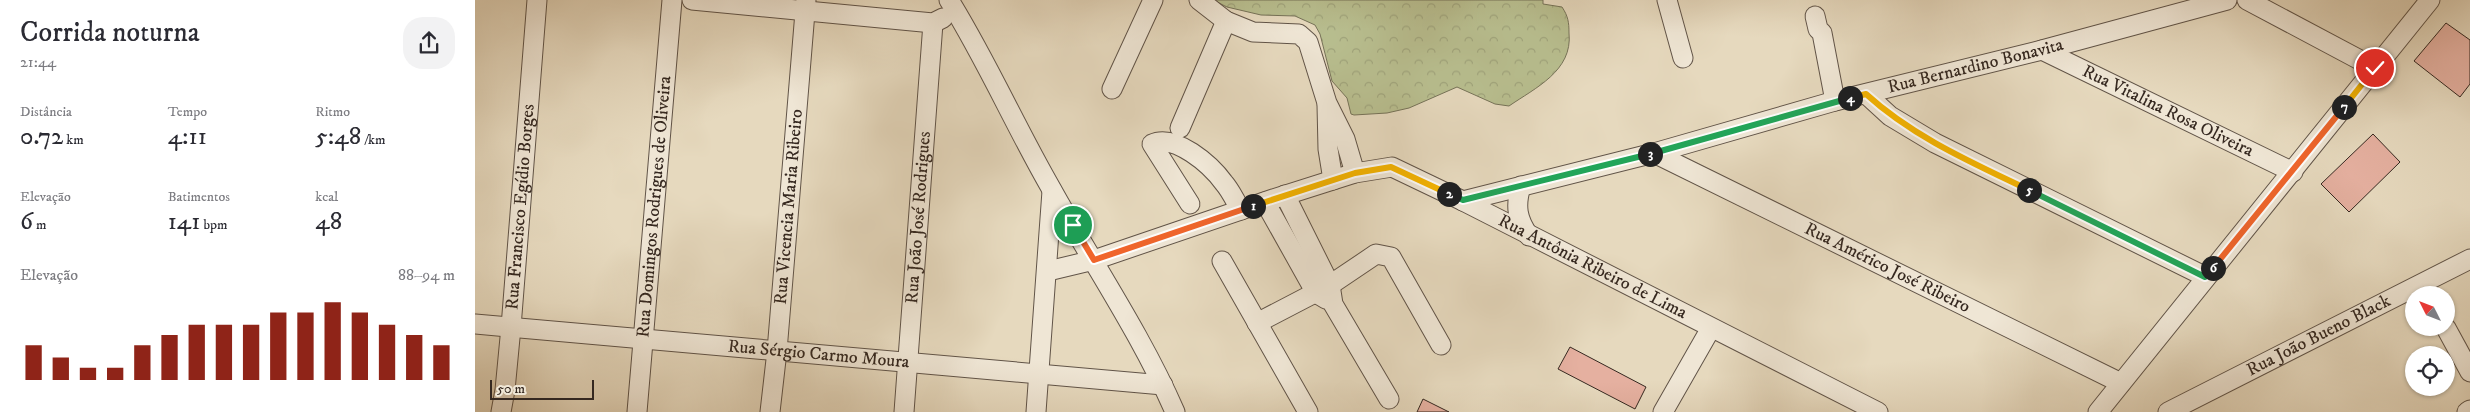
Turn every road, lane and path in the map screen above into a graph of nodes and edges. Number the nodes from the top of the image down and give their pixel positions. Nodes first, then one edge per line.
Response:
1 (537, 0) edge
2 (672, 0) edge
3 (692, 0) edge
4 (1153, 0) edge
5 (1199, 0) edge
6 (1667, 0) edge
7 (2227, 0) edge
8 (2247, 0) edge
9 (2430, 0) edge
10 (806, 5) edge
11 (953, 6) edge
12 (1818, 15) dead end
13 (1226, 21) junction
14 (933, 23) junction
15 (2042, 50) junction
16 (1683, 58) dead end
17 (2375, 68) junction
18 (1112, 89) dead end
19 (1866, 94) junction
20 (1835, 101) junction
21 (1327, 103) junction
22 (1180, 128) dead end
23 (1654, 153) junction
24 (2293, 172) junction
25 (1355, 173) junction
26 (1333, 180) junction
27 (1521, 186) junction
28 (1052, 191) junction
29 (1285, 195) junction
30 (1463, 200) junction
31 (1265, 202) junction
32 (1190, 204) dead end
33 (1241, 210) junction
34 (1529, 236) junction
35 (2470, 259) edge
36 (1094, 260) junction
37 (1222, 261) dead end
38 (1048, 271) junction
39 (2205, 277) junction
40 (2431, 286) edge
41 (1323, 289) junction
42 (2405, 299) edge
43 (475, 324) edge
44 (1257, 324) junction
45 (511, 327) junction
46 (1711, 328) junction
47 (2450, 336) edge
48 (644, 338) junction
49 (1441, 345) dead end
50 (777, 351) junction
51 (909, 362) junction
52 (2470, 372) edge
53 (1040, 374) junction
54 (2121, 384) junction
55 (1163, 386) junction
56 (1389, 399) dead end
57 (2105, 410) edge
58 (501, 412) edge
59 (637, 412) edge
60 (770, 412) edge
61 (904, 412) edge
62 (1036, 412) edge
63 (1175, 412) edge
64 (1308, 412) edge
65 (1663, 412) edge
66 (1878, 412) edge
67 (2168, 412) edge

1 - 45 street, Rua Francisco Egídio Borges
2 - 48 street, Rua Domingos Rodrigues de Oliveira
3 - 10 street
4 - 18 street
5 - 13 street
6 - 16 street
7 - 15 street, Rua Bernardino Bonavita
8 - 17 street
9 - 17 street
10 - 14 street
10 - 50 street, Rua Vicencia Maria Ribeiro
11 - 14 street
11 - 28 street
12 - 20 street
13 - 21 street
13 - 22 street
14 - 51 street, Rua João José Rodrigues
15 - 19 street, Rua Bernardino Bonavita
15 - 24 street, Rua Vitalina Rosa Oliveira
17 - 24 street
19 - 20 street, Rua Bernardino Bonavita
19 - 39 street
20 - 23 street, Rua Bernardino Bonavita
21 - 25 street
21 - 26 street
23 - 27 street, Rua Bernardino Bonavita
23 - 54 street, Rua Américo José Ribeiro
24 - 39 street
25 - 26 street, Rua Antônia Ribeiro de Lima
25 - 30 street, Rua Antônia Ribeiro de Lima
26 - 29 street, Rua Antônia Ribeiro de Lima
27 - 30 street, Rua Bernardino Bonavita
27 - 34 street
28 - 36 street
28 - 38 street
29 - 31 street, Rua Antônia Ribeiro de Lima
29 - 41 street
30 - 34 street, Rua Antônia Ribeiro de Lima
31 - 33 street, Rua Antônia Ribeiro de Lima
31 - 41 street
32 - 33 street
33 - 36 street, Rua Antônia Ribeiro de Lima
34 - 46 street, Rua Antônia Ribeiro de Lima
35 - 40 street, Rua João Bueno Black
36 - 38 street, Rua Antônia Ribeiro de Lima
36 - 55 street
37 - 44 street
38 - 53 street
39 - 54 street
41 - 44 street
41 - 49 street
41 - 56 street
42 - 67 street, Rua João Bueno Black
43 - 45 street, Rua Sérgio Carmo Moura
44 - 64 street
45 - 48 street, Rua Sérgio Carmo Moura
45 - 58 street, Rua Francisco Egídio Borges
46 - 65 street
46 - 66 street, Rua Antônia Ribeiro de Lima
47 - 52 street
48 - 50 street, Rua Sérgio Carmo Moura
48 - 59 street, Rua Domingos Rodrigues de Oliveira
50 - 51 street, Rua Sérgio Carmo Moura
50 - 60 street, Rua Vicencia Maria Ribeiro
51 - 53 street, Rua Sérgio Carmo Moura
51 - 61 street, Rua João José Rodrigues
53 - 55 street, Rua Sérgio Carmo Moura
53 - 62 street
54 - 57 street
55 - 63 street

